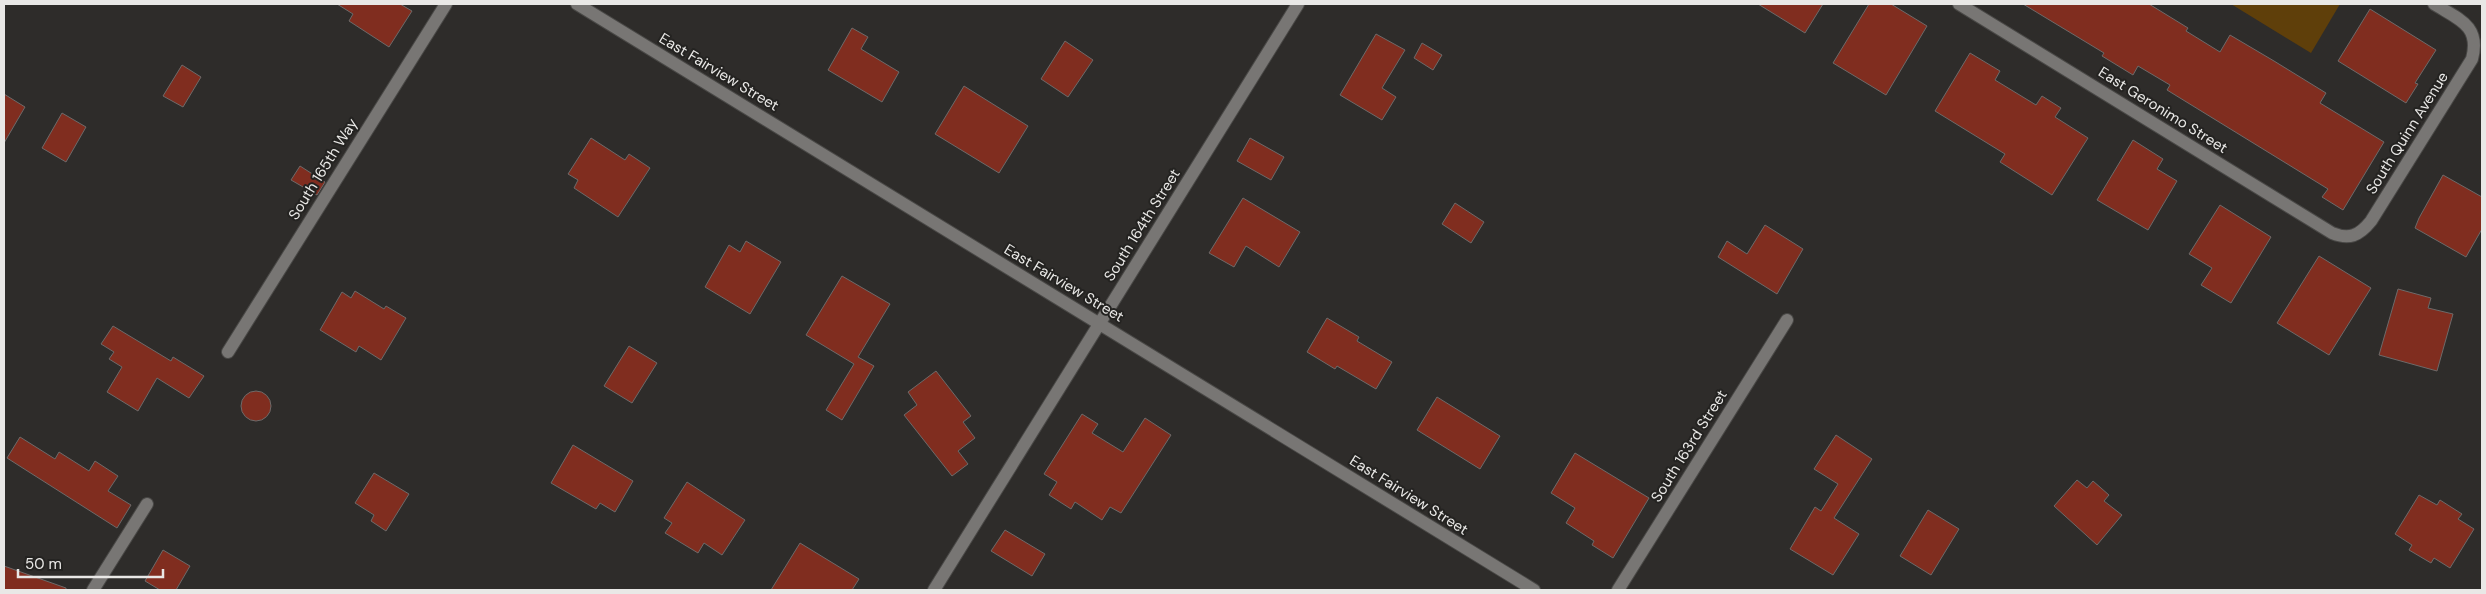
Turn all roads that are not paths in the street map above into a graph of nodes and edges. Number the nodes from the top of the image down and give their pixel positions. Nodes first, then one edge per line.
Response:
1 (446, 4) edge
2 (577, 4) edge
3 (1298, 4) edge
4 (1959, 4) edge
5 (2434, 4) edge
6 (2353, 237) joint
7 (1786, 320) dead end
8 (1100, 324) junction
9 (228, 352) dead end
10 (147, 504) dead end
11 (93, 590) edge
12 (934, 590) edge
13 (1534, 590) edge
14 (1618, 590) edge

1 - 9 street, South 165th Way
2 - 8 street, East Fairview Street
3 - 8 street, South 164th Street
4 - 6 street, East Geronimo Street
5 - 6 street, South Quinn Avenue
7 - 14 street, South 163rd Street
8 - 12 street, South 164th Street
8 - 13 street, East Fairview Street
10 - 11 street

